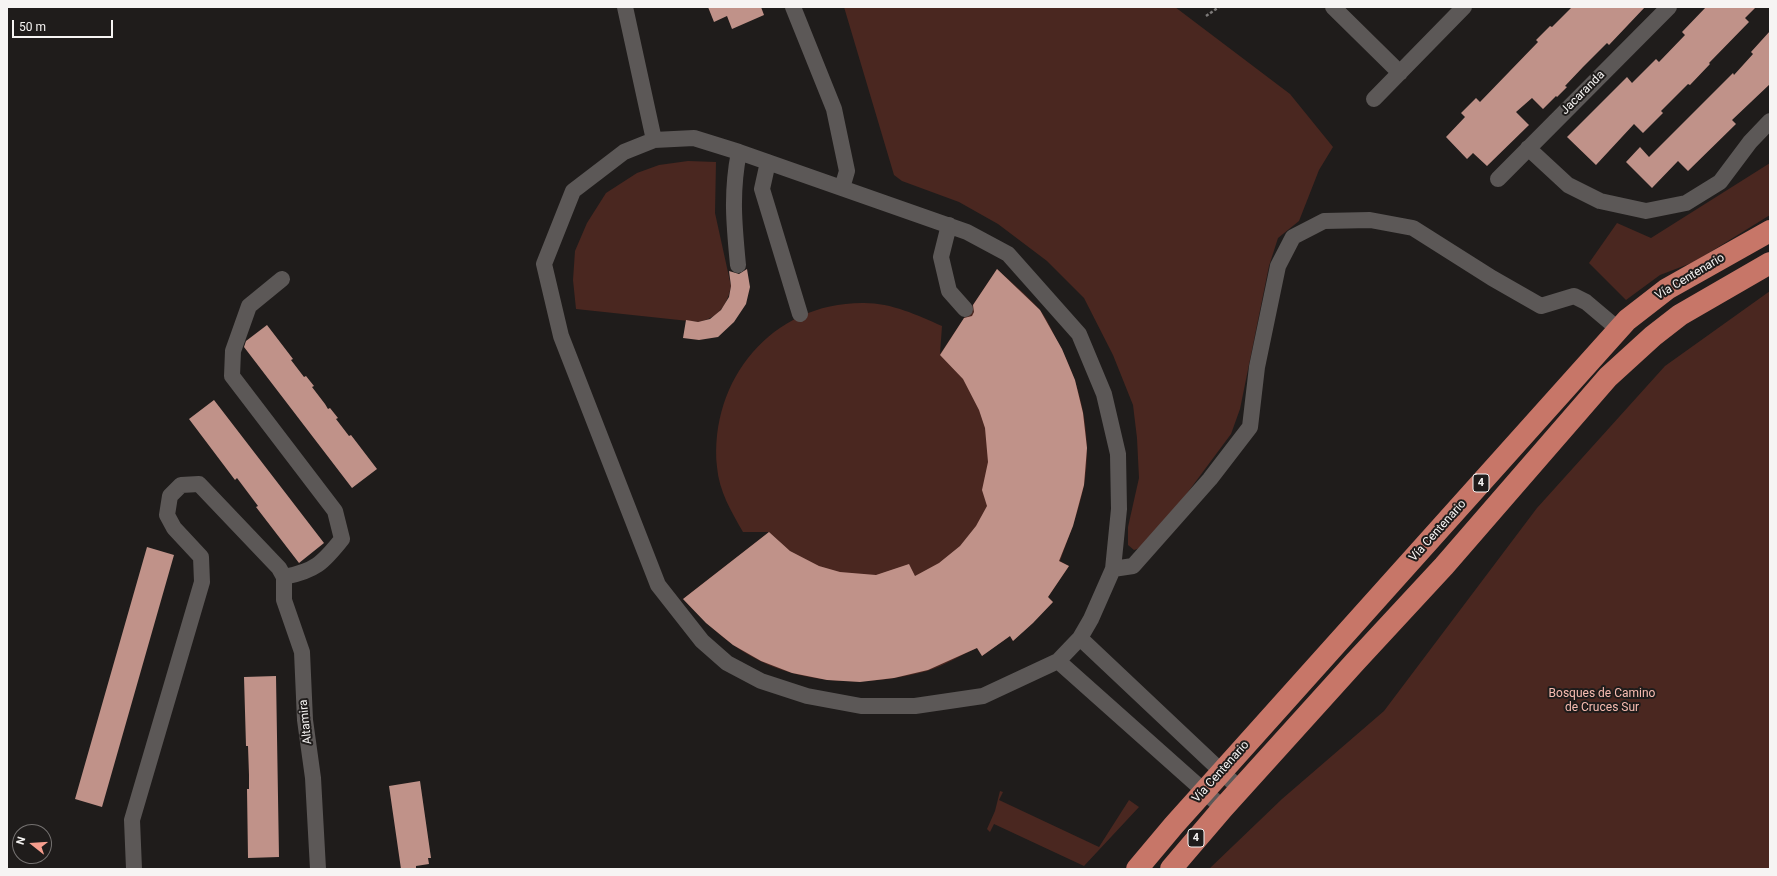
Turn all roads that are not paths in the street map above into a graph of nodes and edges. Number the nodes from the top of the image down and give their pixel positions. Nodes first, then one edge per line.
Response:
1 (625, 7) edge
2 (793, 7) edge
3 (1333, 7) edge
4 (1464, 7) edge
5 (1669, 7) edge
6 (1400, 73) junction
7 (1374, 99) dead end
8 (1770, 121) edge
9 (654, 140) junction
10 (1528, 148) junction
11 (739, 152) junction
12 (768, 162) junction
13 (1498, 179) dead end
14 (842, 188) junction
15 (949, 226) junction
16 (1770, 231) edge
17 (1770, 263) edge
18 (738, 265) dead end
19 (282, 279) dead end
20 (965, 309) dead end
21 (800, 314) dead end
22 (1618, 329) junction
23 (1113, 569) junction
24 (284, 577) junction
25 (1080, 638) junction
26 (1058, 661) junction
27 (1222, 772) junction
28 (1240, 789) junction
29 (1204, 792) junction
30 (1223, 808) junction
31 (1174, 825) junction
32 (1191, 845) junction
33 (134, 869) edge
34 (318, 869) edge
35 (1124, 869) edge
36 (1137, 869) edge
37 (1171, 869) edge
38 (1175, 869) edge

1 - 9 street
2 - 14 street
3 - 6 street
4 - 6 street
5 - 10 street, Jacaranda
6 - 7 street
8 - 10 street
9 - 11 street
9 - 26 street
10 - 13 street, Jacaranda
11 - 12 street
11 - 18 street
12 - 14 street
12 - 21 street
14 - 15 street
15 - 20 street
15 - 23 street
16 - 22 highway, Vía Centenario / 4
17 - 28 highway, 4
19 - 24 street
22 - 23 street
22 - 27 highway, Vía Centenario / 4
23 - 25 street
24 - 33 street
24 - 34 street, Altamira
25 - 26 street
25 - 27 street
26 - 29 street
27 - 28 street
27 - 29 highway, Vía Centenario / 4
28 - 30 highway, 4
29 - 30 street
29 - 31 highway, Vía Centenario / 4
30 - 32 highway, 4
31 - 35 highway
31 - 36 highway, Vía Centenario / 4
32 - 37 highway, 4
32 - 38 highway

